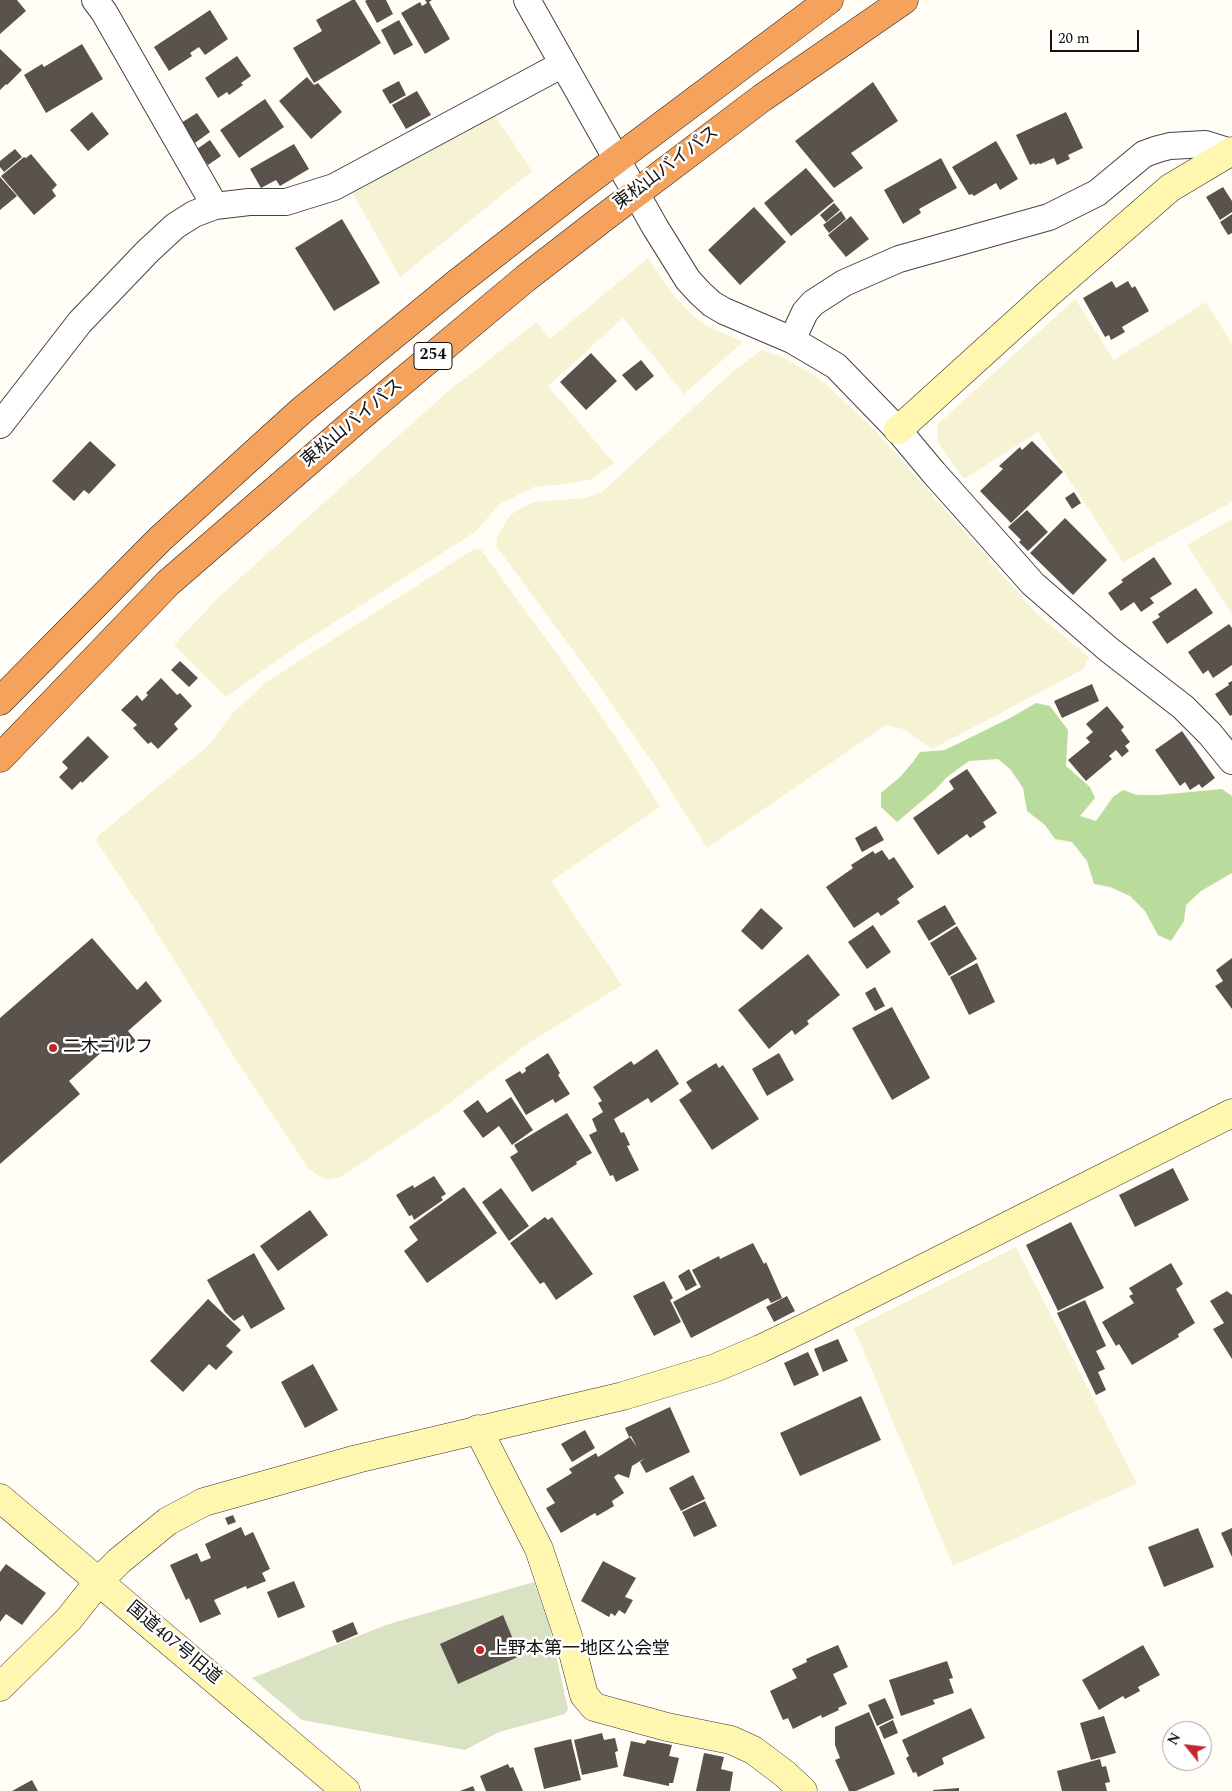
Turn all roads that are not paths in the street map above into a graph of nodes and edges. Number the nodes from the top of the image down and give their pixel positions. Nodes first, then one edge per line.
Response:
1 (95, 0) edge
2 (527, 0) edge
3 (829, 0) edge
4 (904, 0) edge
5 (563, 64) junction
6 (1231, 152) edge
7 (616, 160) junction
8 (636, 194) junction
9 (216, 206) junction
10 (792, 340) junction
11 (0, 425) edge
12 (898, 430) junction
13 (0, 701) edge
14 (0, 758) edge
15 (1232, 761) edge
16 (1232, 1112) edge
17 (478, 1429) junction
18 (0, 1498) edge
19 (99, 1582) junction
20 (0, 1687) edge
21 (346, 1791) edge
22 (803, 1791) edge

1 - 9 street
2 - 5 street
3 - 7 highway, 254
4 - 8 highway, 東松山バイパス / 254
5 - 7 street
5 - 9 street
6 - 10 street
6 - 12 street
7 - 8 street
7 - 13 highway, 254
8 - 10 street
8 - 14 highway, 東松山バイパス / 254
9 - 11 street
10 - 12 street
12 - 15 street
16 - 17 street
17 - 19 street
17 - 22 street
18 - 19 street, 国道407号旧道
19 - 20 street
19 - 21 street, 国道407号旧道

